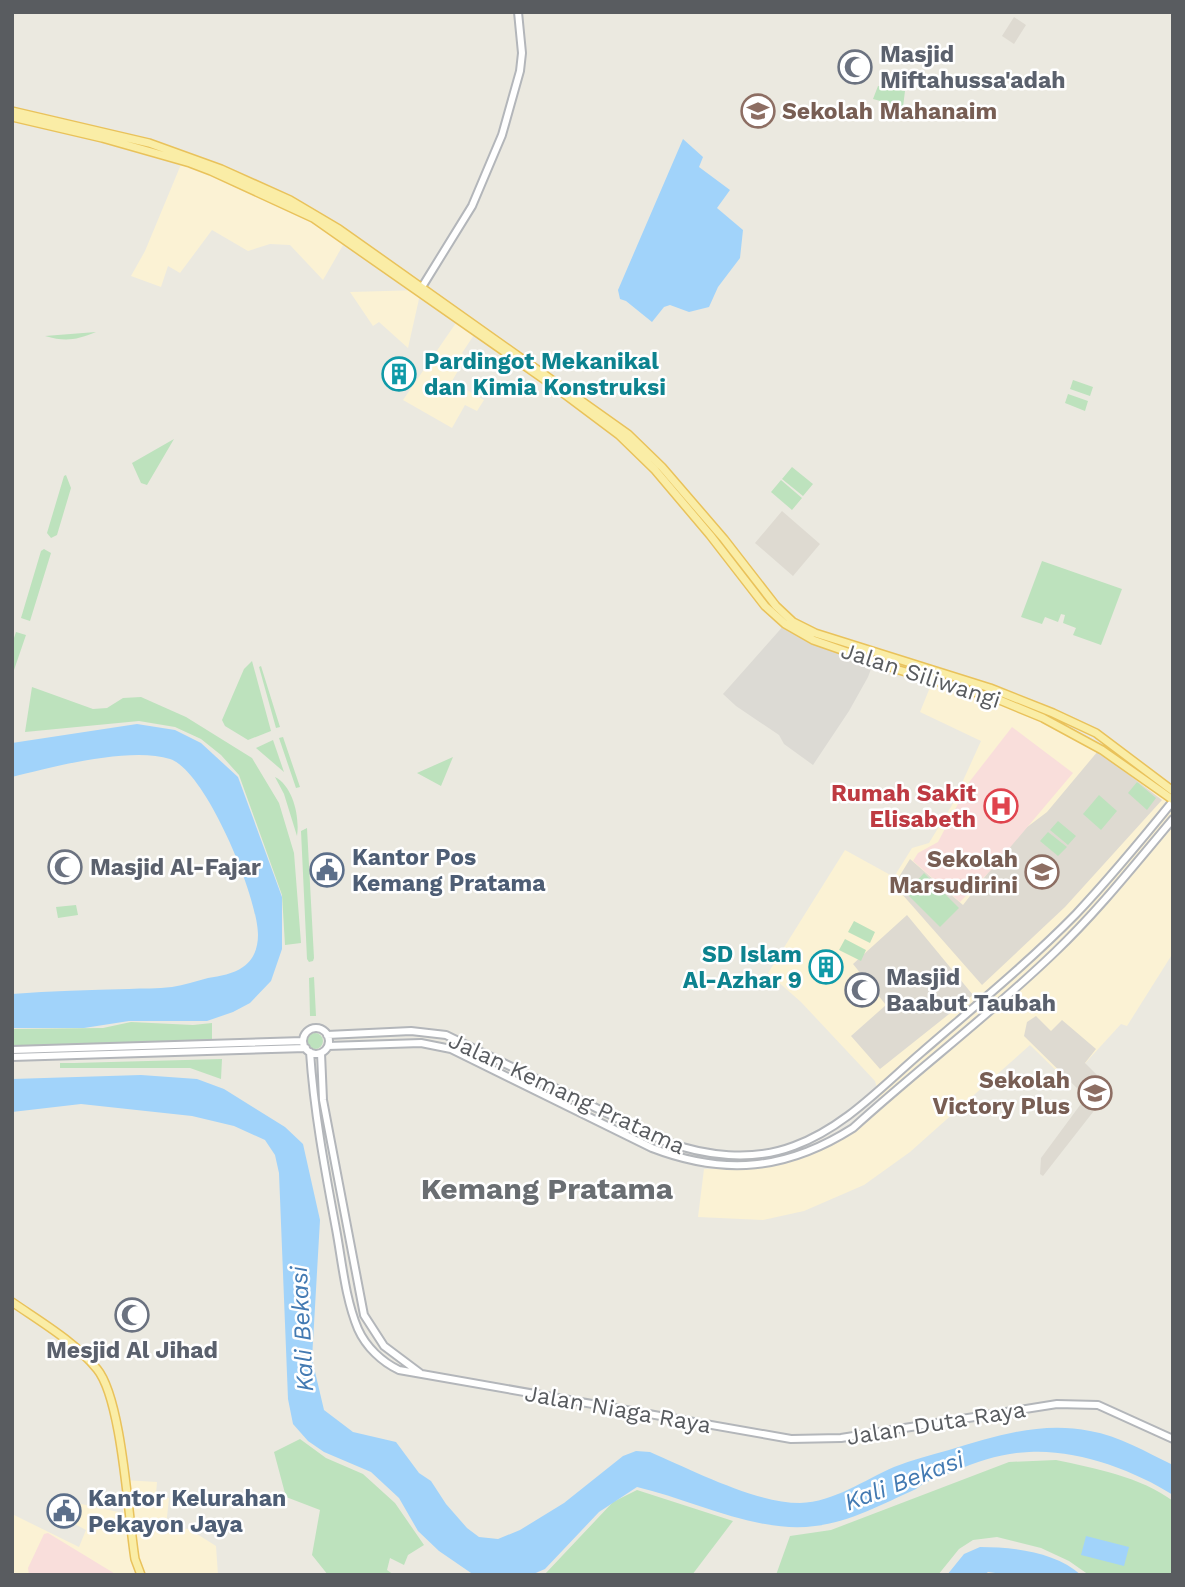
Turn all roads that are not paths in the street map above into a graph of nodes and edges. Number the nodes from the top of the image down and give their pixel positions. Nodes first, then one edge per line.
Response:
1 (518, 12) edge
2 (12, 111) edge
3 (12, 117) edge
4 (334, 228) junction
5 (420, 290) junction
6 (713, 533) junction
7 (1173, 790) edge
8 (1173, 800) edge
9 (1166, 809) junction
10 (1173, 817) edge
11 (1135, 845) junction
12 (1144, 854) junction
13 (1104, 881) junction
14 (1114, 890) junction
15 (1044, 944) junction
16 (1054, 953) junction
17 (1021, 965) junction
18 (1029, 975) junction
19 (327, 1035) junction
20 (328, 1046) junction
21 (306, 1047) junction
22 (12, 1050) edge
23 (321, 1053) junction
24 (12, 1058) edge
25 (12, 1302) edge
26 (422, 1375) junction
27 (1173, 1439) edge
28 (814, 1440) joint
29 (136, 1573) edge

1 - 5 street
2 - 4 main road
3 - 4 main road
4 - 5 main road, Jalan Siliwangi
5 - 6 main road, Jalan Siliwangi
6 - 7 main road, Jalan Siliwangi
6 - 8 main road, Jalan Siliwangi
8 - 9 street, Jalan Kemang Pratama
9 - 10 street
9 - 11 street, Jalan Kemang Pratama
10 - 12 street, Jalan Kemang Pratama
11 - 12 street
11 - 13 street, Jalan Kemang Pratama
12 - 14 street, Jalan Kemang Pratama
13 - 14 street
13 - 15 street, Jalan Kemang Pratama
14 - 16 street, Jalan Kemang Pratama
15 - 16 street
15 - 17 street, Jalan Kemang Pratama
16 - 18 street, Jalan Kemang Pratama
17 - 18 street
17 - 19 street, Jalan Kemang Pratama
18 - 20 street, Jalan Kemang Pratama
19 - 20 street
19 - 21 street
20 - 23 street
21 - 22 street
21 - 23 street
21 - 24 street
21 - 26 street, Jalan Niaga Raya
23 - 26 street, Jalan Niaga Raya
25 - 29 main road
26 - 28 street, Jalan Niaga Raya
27 - 28 street, Jalan Duta Raya

